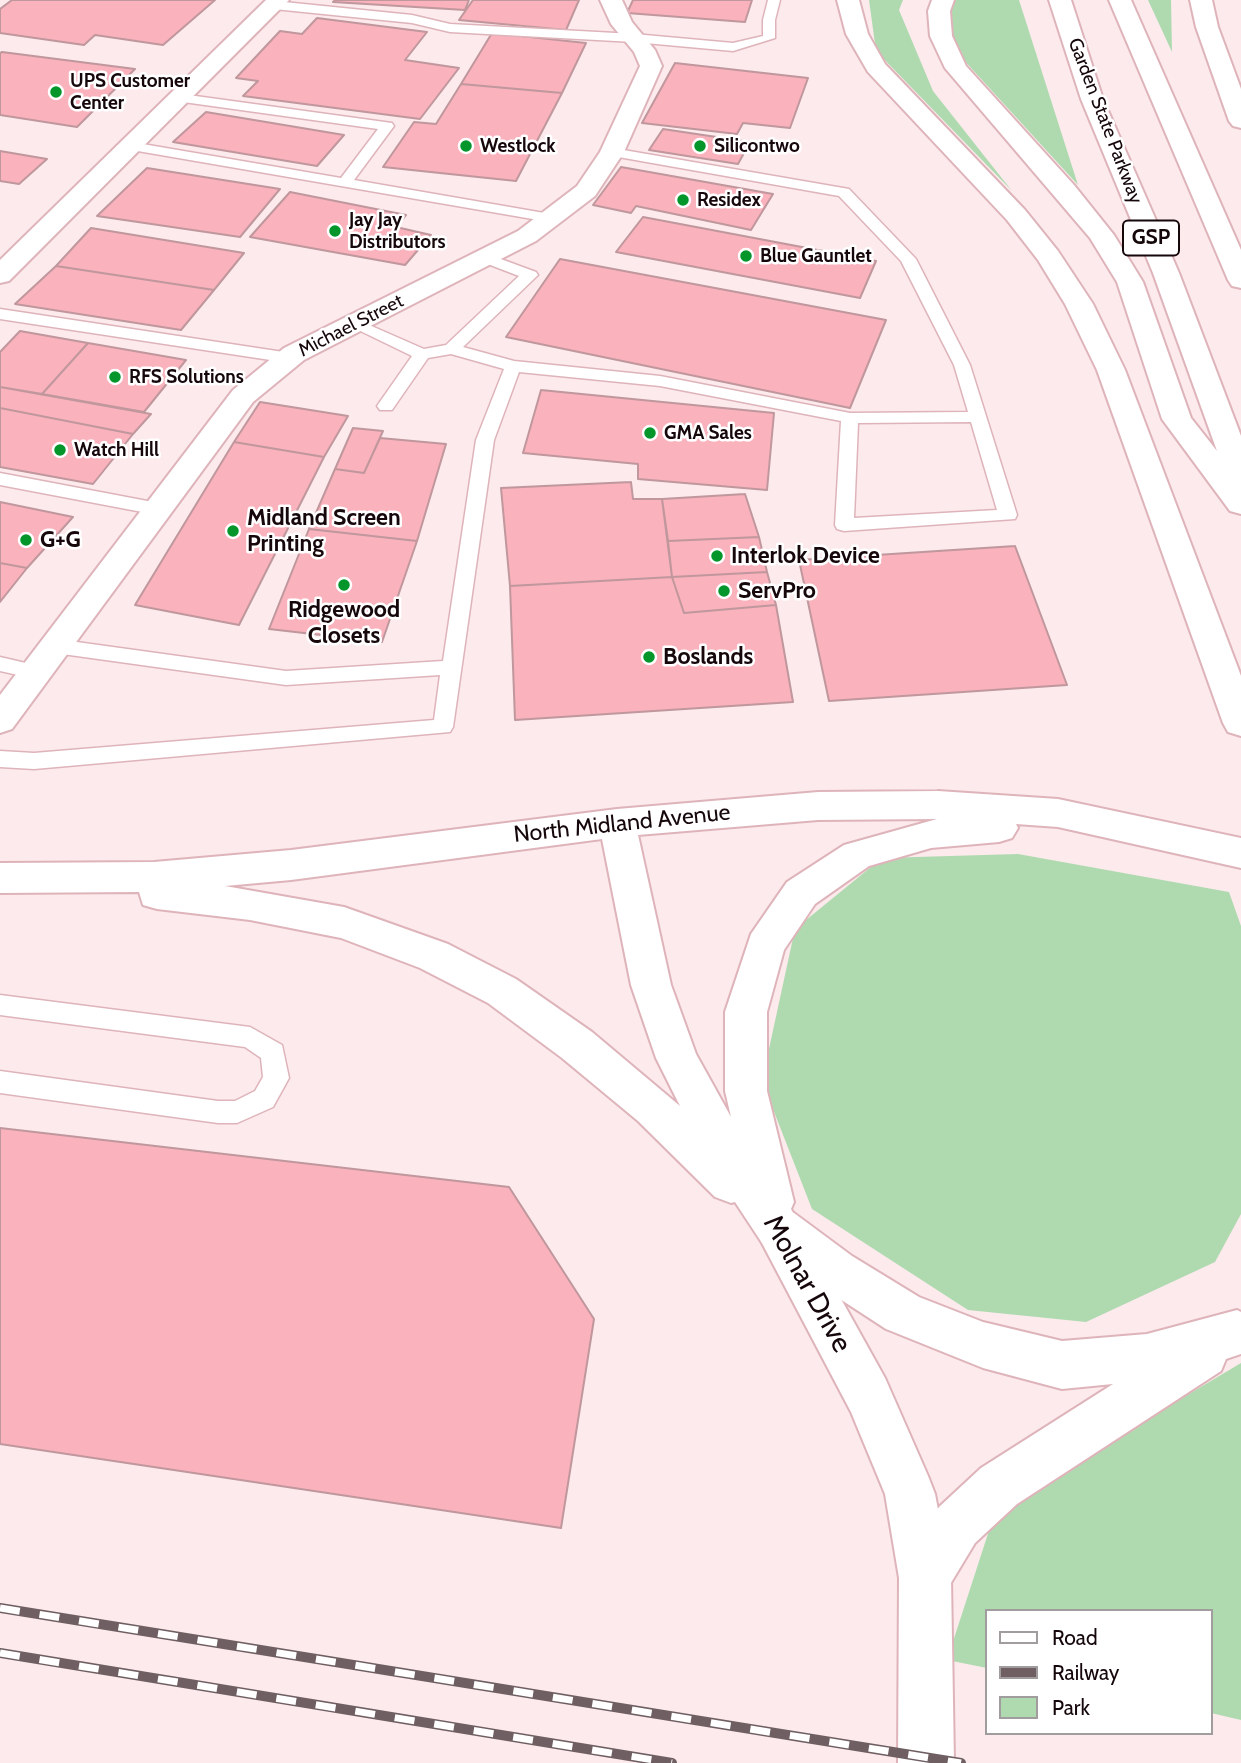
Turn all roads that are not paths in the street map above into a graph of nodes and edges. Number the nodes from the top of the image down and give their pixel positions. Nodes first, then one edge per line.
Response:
1 (611, 0) edge
2 (774, 0) edge
3 (848, 0) edge
4 (943, 0) edge
5 (1060, 0) edge
6 (1120, 0) edge
7 (1201, 0) edge
8 (276, 3) edge
9 (634, 38) junction
10 (181, 97) junction
11 (1241, 121) edge
12 (131, 146) junction
13 (612, 152) junction
14 (344, 183) junction
15 (550, 218) junction
16 (485, 258) junction
17 (0, 275) edge
18 (1241, 280) edge
19 (0, 314) edge
20 (354, 324) junction
21 (451, 349) junction
22 (422, 354) junction
23 (290, 358) junction
24 (513, 366) junction
25 (386, 407) dead end
26 (978, 417) junction
27 (850, 418) junction
28 (1241, 476) edge
29 (0, 479) edge
30 (1241, 504) edge
31 (158, 509) junction
32 (46, 659) junction
33 (0, 664) edge
34 (452, 667) junction
35 (0, 720) edge
36 (1241, 723) edge
37 (0, 759) edge
38 (617, 822) junction
39 (1177, 839) junction
40 (1241, 853) edge
41 (13, 879) edge
42 (0, 1005) edge
43 (0, 1082) edge
44 (778, 1228) junction
45 (1239, 1331) edge
46 (925, 1578) junction
47 (926, 1763) edge

1 - 9 main road, Michael Street
2 - 9 lane
3 - 36 main road
4 - 30 main road
5 - 28 main road, Garden State Parkway / GSP
6 - 18 main road, GSP
7 - 11 main road
8 - 9 lane
8 - 10 main road
9 - 13 main road, Michael Street
10 - 12 main road
10 - 14 lane
12 - 14 lane
12 - 17 main road
13 - 15 main road, Michael Street
13 - 26 lane
14 - 15 lane
15 - 16 main road, Michael Street
16 - 20 main road, Michael Street
16 - 21 lane
19 - 23 lane
20 - 22 lane
20 - 23 main road, Michael Street
21 - 22 lane
21 - 24 lane
22 - 25 lane
23 - 31 main road, Michael Street
24 - 27 lane
24 - 34 lane
26 - 27 lane
26 - 27 lane
29 - 31 lane
31 - 32 main road, Michael Street
32 - 33 lane
32 - 34 lane
32 - 35 main road, Michael Street
34 - 37 lane
38 - 39 main road, North Midland Avenue
38 - 41 main road, North Midland Avenue
38 - 44 main road, Molnar Drive
39 - 40 main road, North Midland Avenue
39 - 44 main road
41 - 44 main road
42 - 43 lane
44 - 45 main road
44 - 46 main road, Molnar Drive
45 - 46 main road
46 - 47 main road, Molnar Drive

